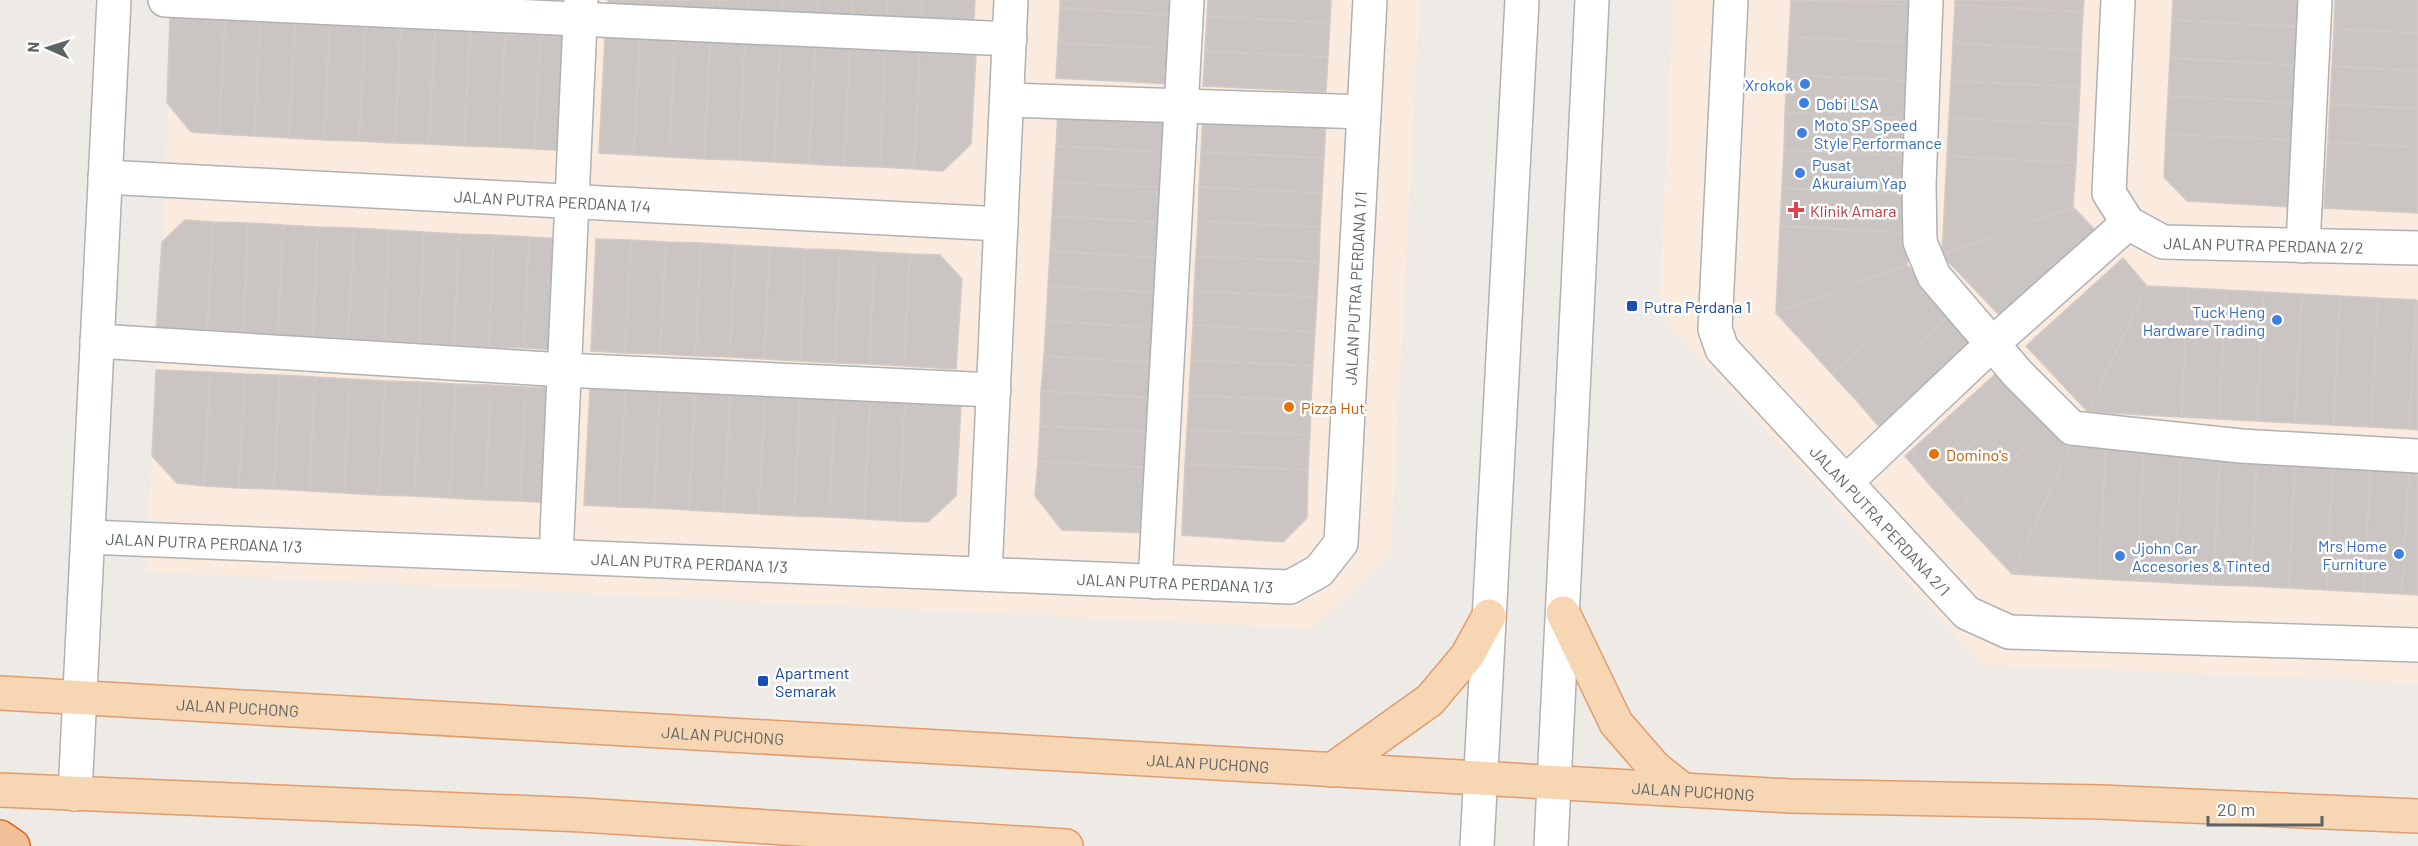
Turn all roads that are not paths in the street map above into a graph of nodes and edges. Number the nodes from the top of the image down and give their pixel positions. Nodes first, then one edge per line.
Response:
1 (114, 0) edge
2 (165, 0) edge
3 (1011, 0) edge
4 (1187, 0) edge
5 (1370, 0) edge
6 (1522, 0) edge
7 (1592, 0) edge
8 (1731, 0) edge
9 (1926, 0) edge
10 (2118, 0) edge
11 (2315, 0) edge
12 (581, 10) edge
13 (1010, 39) junction
14 (1007, 100) junction
15 (1181, 106) junction
16 (1364, 112) junction
17 (105, 177) junction
18 (571, 201) junction
19 (2128, 223) junction
20 (1001, 224) junction
21 (2303, 246) junction
22 (2418, 248) edge
23 (97, 341) junction
24 (1992, 344) junction
25 (564, 370) junction
26 (994, 390) junction
27 (2418, 456) edge
28 (1846, 482) junction
29 (88, 537) junction
30 (556, 556) junction
31 (985, 574) junction
32 (1155, 582) junction
33 (1290, 587) joint
34 (1563, 613) junction
35 (1489, 616) junction
36 (2418, 645) edge
37 (0, 693) edge
38 (81, 699) junction
39 (1332, 770) junction
40 (1480, 779) junction
41 (1554, 783) junction
42 (0, 790) edge
43 (1683, 790) junction
44 (75, 794) junction
45 (2418, 816) edge
46 (0, 837) edge
47 (13, 846) edge
48 (1066, 846) edge
49 (1477, 846) edge
50 (1551, 846) edge

1 - 17 street
2 - 12 street
3 - 13 street
4 - 15 street
5 - 16 street, JALAN PUTRA PERDANA 1/1
6 - 35 street
7 - 34 street
8 - 28 street, JALAN PUTRA PERDANA 2/1
9 - 24 street
10 - 19 street, JALAN PUTRA PERDANA 2/2
11 - 21 street
12 - 13 street
12 - 18 street
13 - 14 street
14 - 15 street
14 - 20 street
15 - 16 street
15 - 32 street
16 - 33 street, JALAN PUTRA PERDANA 1/1
17 - 18 street, JALAN PUTRA PERDANA 1/4
17 - 23 street
18 - 20 street, JALAN PUTRA PERDANA 1/4
18 - 25 street
19 - 21 street, JALAN PUTRA PERDANA 2/2
19 - 24 street
20 - 26 street
21 - 22 street, JALAN PUTRA PERDANA 2/2
23 - 25 street
23 - 29 street
24 - 27 street
24 - 28 street
25 - 26 street
25 - 30 street
26 - 31 street
28 - 36 street, JALAN PUTRA PERDANA 2/1
29 - 30 street, JALAN PUTRA PERDANA 1/3
29 - 38 street
30 - 31 street, JALAN PUTRA PERDANA 1/3
31 - 32 street, JALAN PUTRA PERDANA 1/3
32 - 33 street, JALAN PUTRA PERDANA 1/3
34 - 41 street
34 - 43 main road
35 - 39 main road
35 - 40 street
37 - 38 main road, JALAN PUCHONG
38 - 39 main road, JALAN PUCHONG
38 - 44 street
39 - 40 main road, JALAN PUCHONG
40 - 41 main road, JALAN PUCHONG
40 - 49 street
41 - 43 main road, JALAN PUCHONG
41 - 50 street
42 - 44 main road
43 - 45 main road, JALAN PUCHONG
44 - 48 main road
46 - 47 highway

